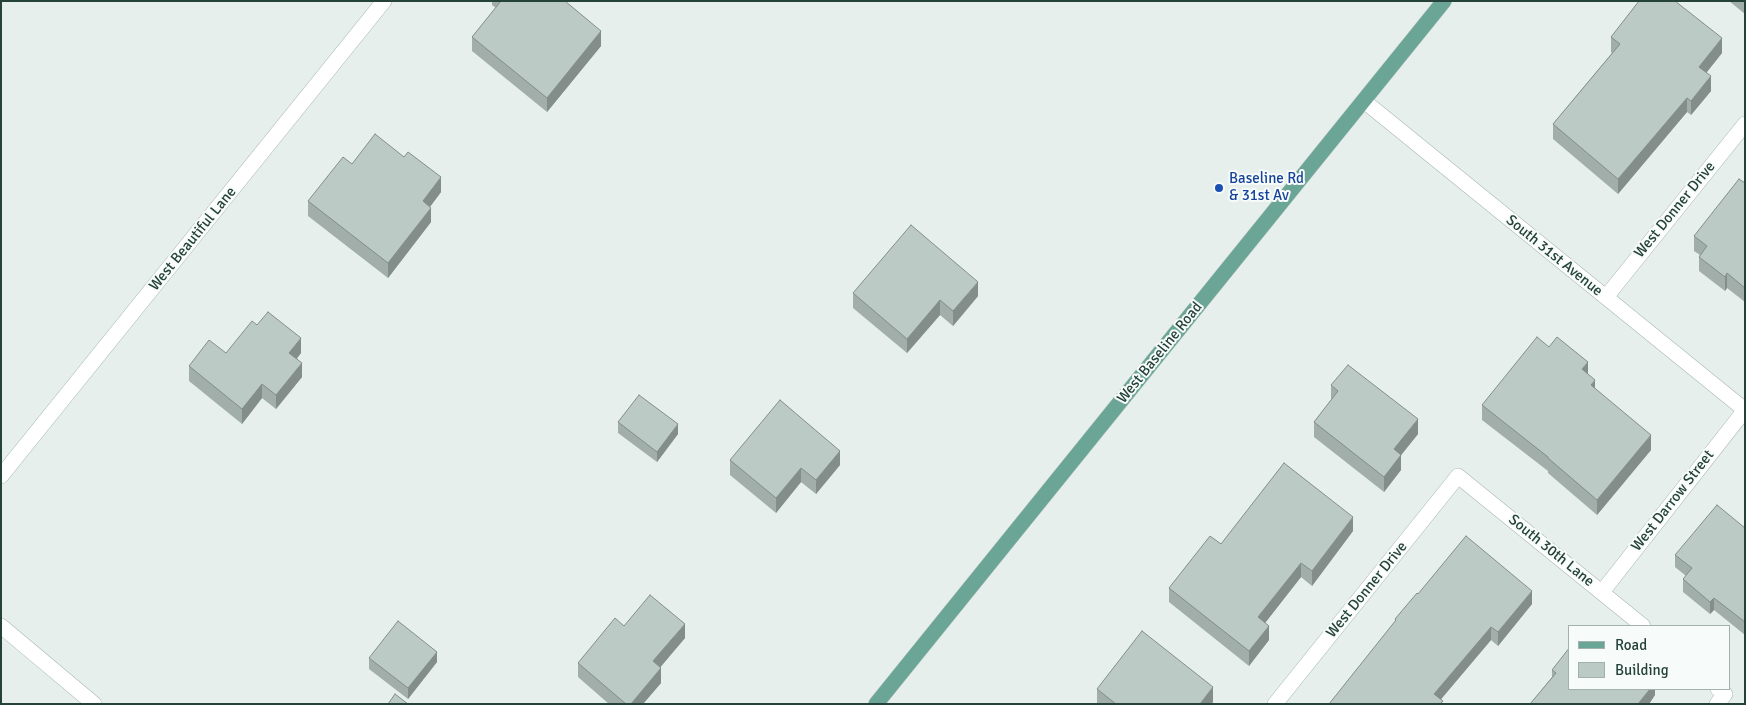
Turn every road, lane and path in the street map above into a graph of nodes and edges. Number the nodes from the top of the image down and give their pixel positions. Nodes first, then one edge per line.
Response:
1 (384, 1) edge
2 (1444, 1) edge
3 (1364, 101) junction
4 (1744, 128) edge
5 (1606, 297) junction
6 (1745, 410) edge
7 (1, 476) edge
8 (1458, 476) joint
9 (1602, 592) junction
10 (1642, 625) edge
11 (1, 626) edge
12 (94, 704) edge
13 (876, 704) edge
14 (1275, 704) edge

1 - 7 street, West Beautiful Lane
2 - 3 main road, West Baseline Road
3 - 5 street, South 31st Avenue
3 - 13 main road, West Baseline Road
4 - 5 street, West Donner Drive
5 - 6 street, South 31st Avenue
6 - 9 street, West Darrow Street
8 - 9 street, South 30th Lane
8 - 14 street, West Donner Drive
9 - 10 street, South 30th Lane
11 - 12 street

